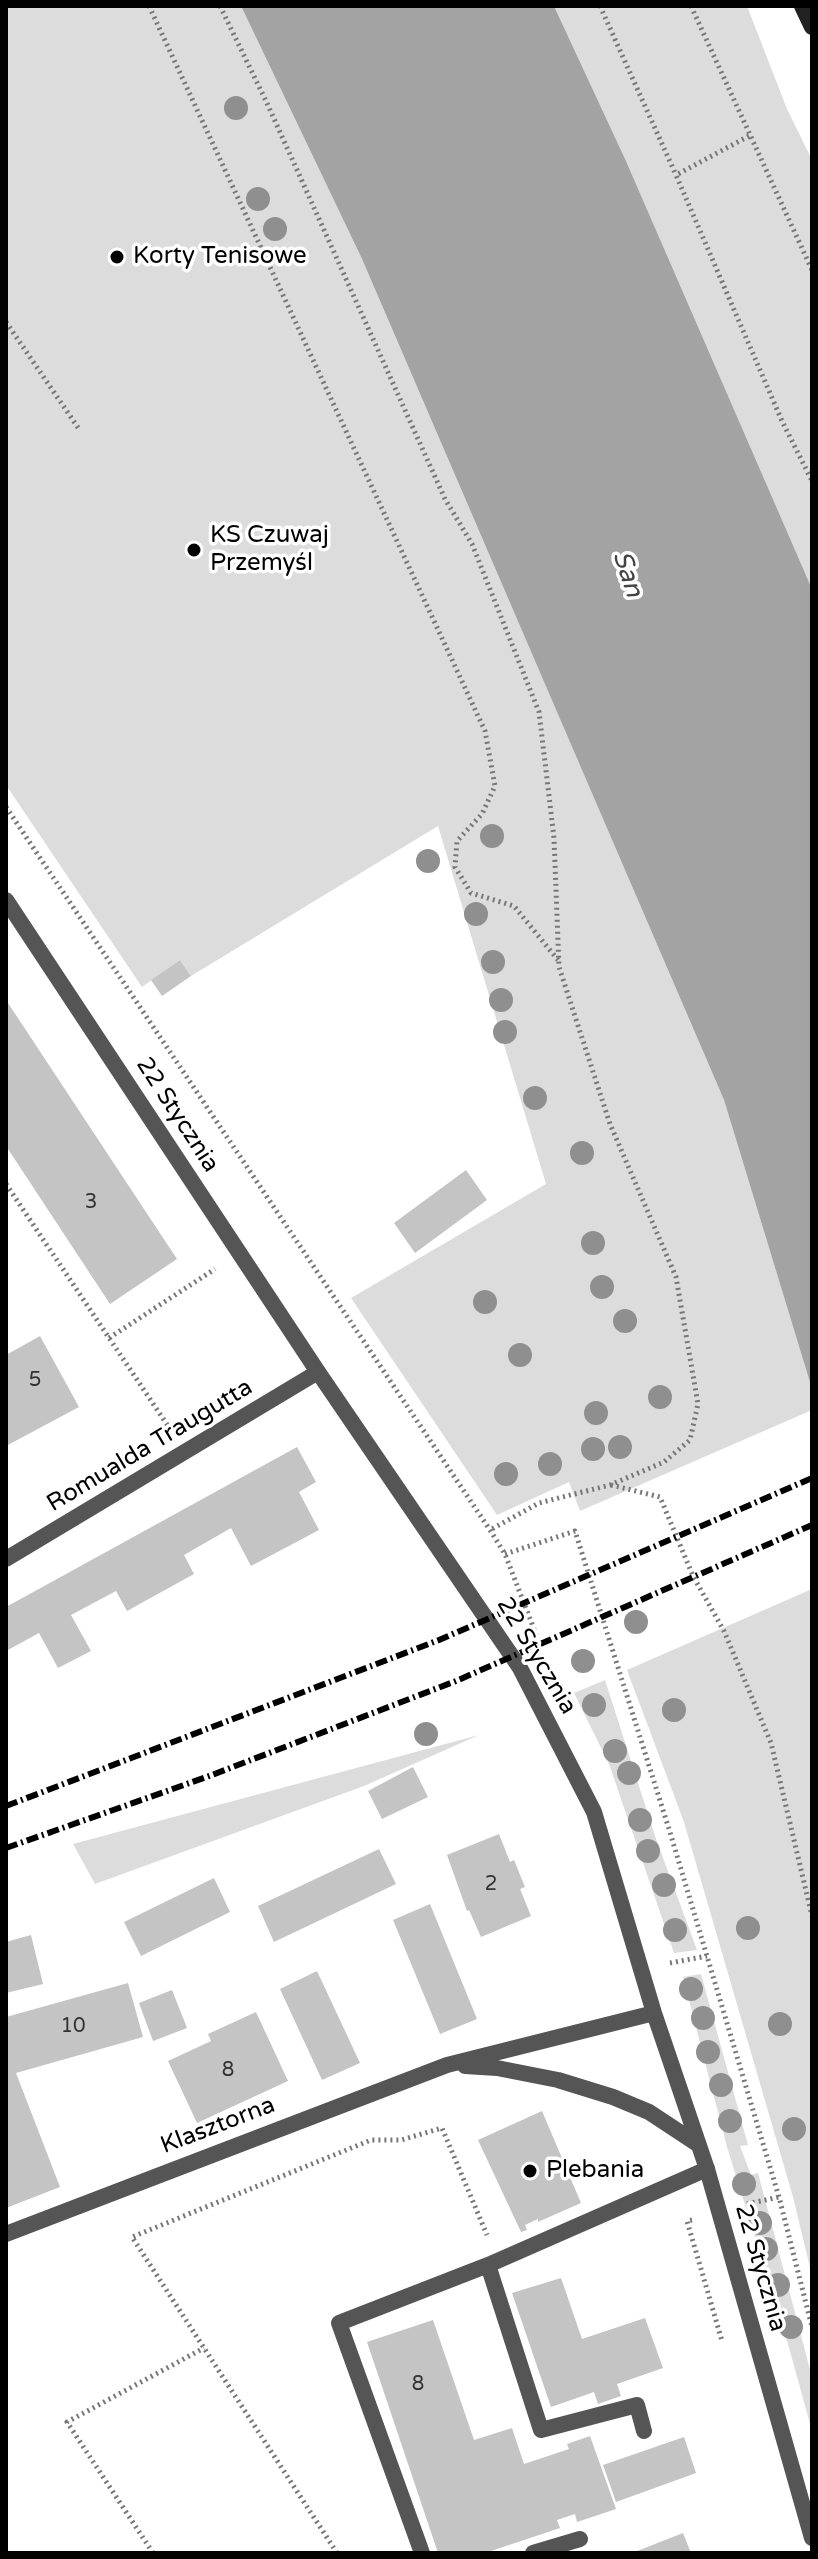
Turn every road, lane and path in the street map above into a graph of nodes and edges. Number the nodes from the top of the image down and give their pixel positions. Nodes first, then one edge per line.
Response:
1 (149, 6) edge
2 (220, 6) edge
3 (600, 6) edge
4 (691, 6) edge
5 (802, 6) edge
6 (812, 27) edge
7 (749, 136) junction
8 (676, 175) junction
9 (812, 270) edge
10 (6, 322) edge
11 (79, 429) dead end
12 (812, 481) edge
13 (6, 807) edge
14 (6, 900) edge
15 (559, 961) junction
16 (6, 1184) edge
17 (217, 1267) dead end
18 (109, 1338) junction
19 (318, 1372) junction
20 (186, 1453) junction
21 (610, 1485) junction
22 (490, 1530) junction
23 (6, 1559) edge
24 (812, 1916) edge
25 (707, 1956) junction
26 (669, 1964) dead end
27 (654, 2013) junction
28 (447, 2065) junction
29 (699, 2145) junction
30 (707, 2169) junction
31 (6, 2234) edge
32 (493, 2263) junction
33 (812, 2327) edge
34 (204, 2348) junction
35 (644, 2431) dead end
36 (812, 2538) edge
37 (580, 2539) dead end
38 (153, 2553) edge
39 (337, 2553) edge
40 (422, 2553) edge
41 (533, 2553) edge

1 - 15 path
2 - 15 path
3 - 8 path
4 - 7 path
5 - 6 street
7 - 8 path
7 - 9 path
8 - 12 path
10 - 11 path
13 - 22 path
14 - 19 street, 22 Stycznia
15 - 21 path
16 - 18 path
17 - 18 path
18 - 20 path
19 - 20 street, Romualda Traugutta
19 - 27 street, 22 Stycznia
20 - 23 street, Romualda Traugutta
21 - 22 path
21 - 24 path
22 - 25 path
25 - 26 path
25 - 33 path
27 - 28 street, Klasztorna
27 - 29 street, 22 Stycznia
28 - 29 street, Klasztorna
28 - 31 street, Klasztorna
29 - 30 street, 22 Stycznia
30 - 32 street
30 - 36 street, 22 Stycznia
32 - 34 path
32 - 35 street
32 - 40 street
34 - 38 path
34 - 39 path
37 - 41 street

